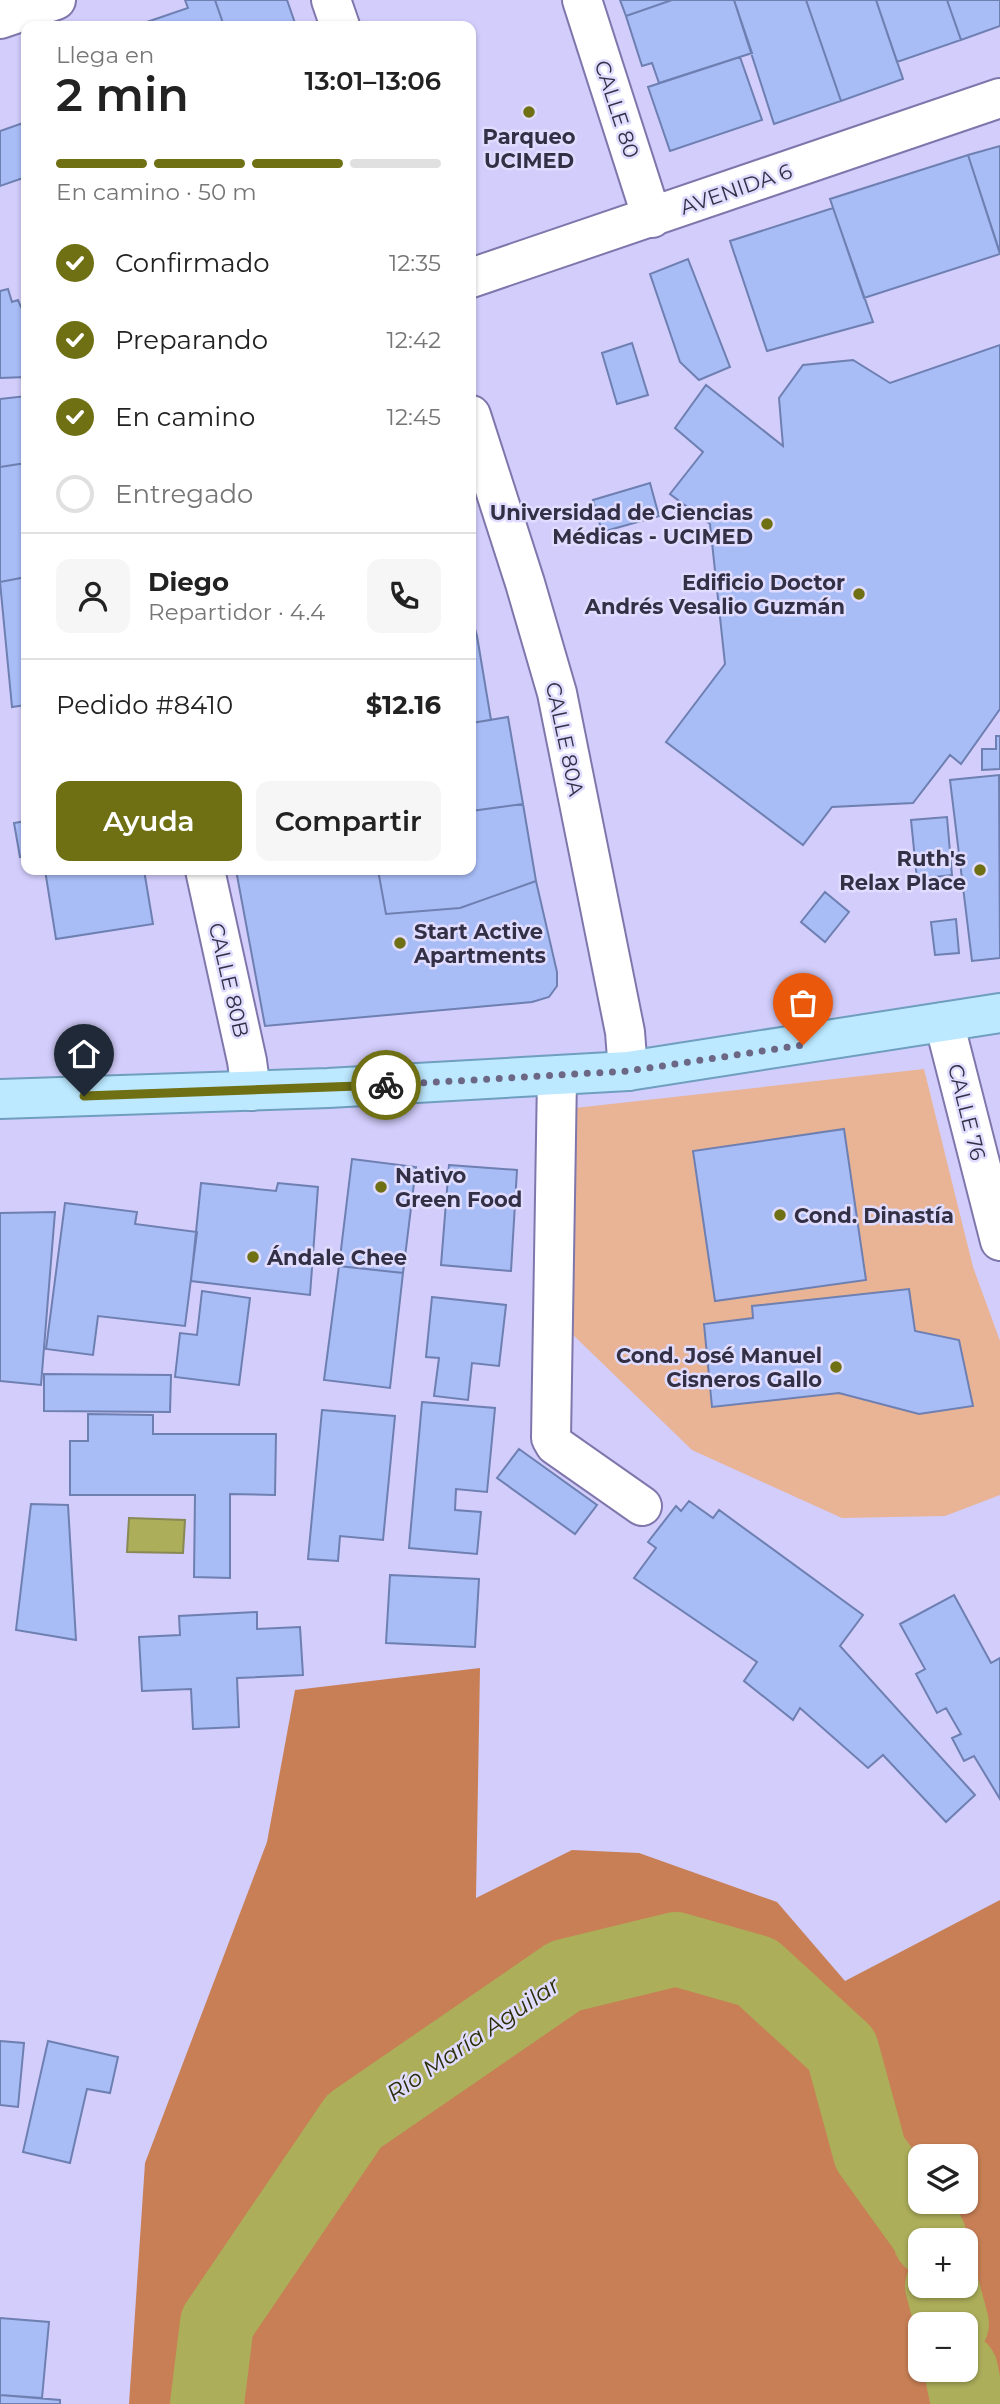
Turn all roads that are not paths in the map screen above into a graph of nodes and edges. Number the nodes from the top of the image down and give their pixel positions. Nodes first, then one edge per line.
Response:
1 (56, 0) edge
2 (331, 0) edge
3 (582, 0) edge
4 (0, 19) edge
5 (338, 21) edge
6 (1000, 98) edge
7 (652, 218) junction
8 (476, 276) edge
9 (476, 431) edge
10 (206, 875) edge
11 (1000, 1013) edge
12 (944, 1022) junction
13 (628, 1071) junction
14 (557, 1077) junction
15 (251, 1091) junction
16 (0, 1099) edge
17 (1000, 1241) edge
18 (642, 1506) dead end

1 - 4 street
2 - 5 street
3 - 7 street, CALLE 80
6 - 7 street, AVENIDA 6
7 - 8 street, AVENIDA 6
9 - 13 street, CALLE 80A
10 - 15 street, CALLE 80B
11 - 12 main road
12 - 13 main road
12 - 17 street, CALLE 76
13 - 14 main road
14 - 15 main road
14 - 18 street
15 - 16 main road

